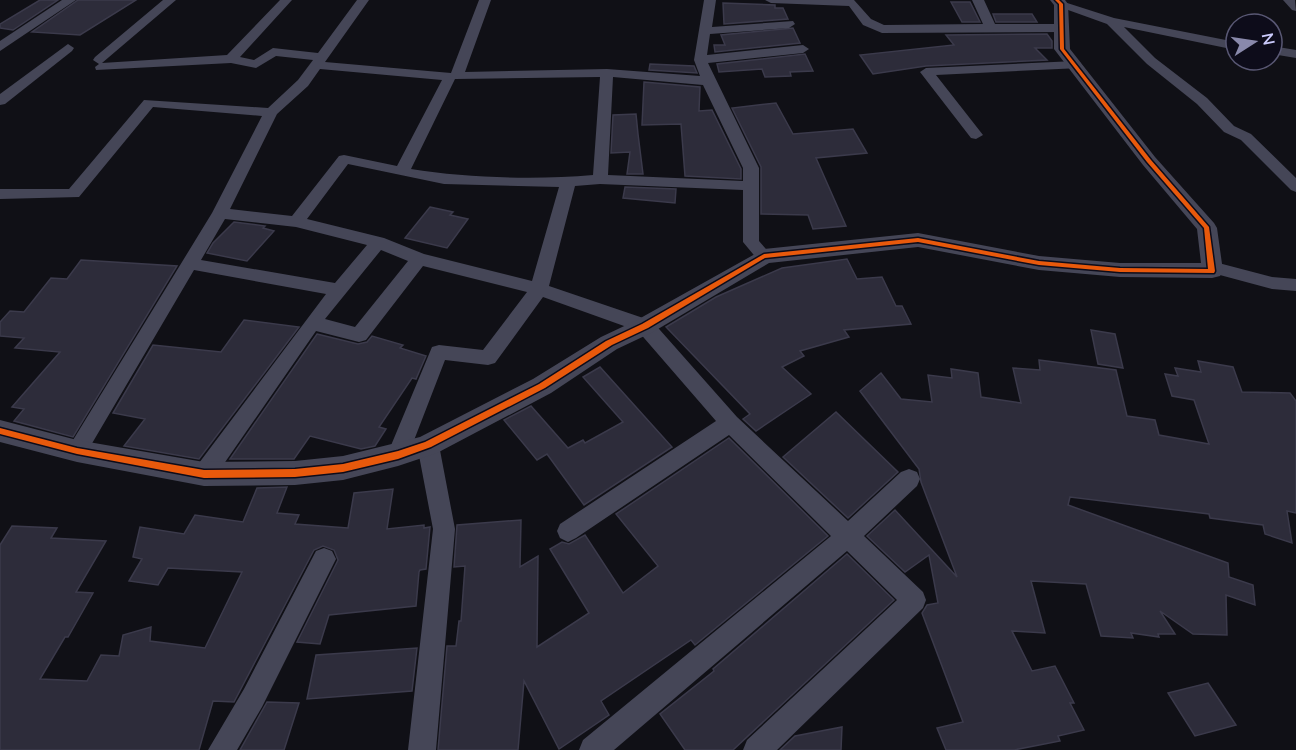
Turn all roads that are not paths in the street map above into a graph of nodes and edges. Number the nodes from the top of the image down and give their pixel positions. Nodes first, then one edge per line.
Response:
1 (70, 0) edge
2 (170, 0) edge
3 (286, 0) edge
4 (363, 0) edge
5 (485, 0) edge
6 (710, 0) edge
7 (771, 0) edge
8 (978, 0) edge
9 (1289, 0) edge
10 (854, 2) edge
11 (1059, 2) edge
12 (1296, 8) edge
13 (1111, 21) junction
14 (789, 24) dead end
15 (991, 28) junction
16 (1061, 28) junction
17 (704, 31) junction
18 (1224, 44) edge
19 (0, 47) edge
20 (68, 48) dead end
21 (803, 50) dead end
22 (231, 60) junction
23 (700, 60) junction
24 (320, 61) junction
25 (1075, 65) junction
26 (607, 73) junction
27 (708, 81) junction
28 (0, 100) edge
29 (271, 112) junction
30 (976, 135) dead end
31 (402, 172) junction
32 (600, 179) junction
33 (568, 182) junction
34 (751, 186) junction
35 (1296, 187) edge
36 (0, 194) edge
37 (220, 213) junction
38 (296, 222) junction
39 (378, 242) junction
40 (764, 256) junction
41 (419, 260) junction
42 (191, 264) junction
43 (1211, 267) junction
44 (1296, 285) edge
45 (538, 289) junction
46 (338, 290) junction
47 (312, 323) junction
48 (645, 326) junction
49 (730, 423) junction
50 (0, 431) edge
51 (428, 445) junction
52 (77, 451) junction
53 (398, 455) junction
54 (204, 474) junction
55 (909, 479) dead end
56 (568, 531) dead end
57 (848, 536) junction
58 (324, 559) dead end
59 (222, 750) edge
60 (422, 750) edge
61 (593, 750) edge
62 (757, 750) edge

1 - 19 street
2 - 22 street
3 - 22 street
4 - 24 street
5 - 26 street
6 - 17 street
7 - 10 street
8 - 15 street
9 - 12 street
10 - 15 street
11 - 13 street
11 - 16 street
13 - 18 street
13 - 35 street
14 - 17 street
15 - 16 street
16 - 25 street
17 - 23 street
20 - 28 street
21 - 23 street
22 - 24 street
23 - 27 street
24 - 29 street
24 - 31 street
25 - 30 street
25 - 43 street
26 - 27 street
26 - 32 street
27 - 34 street
29 - 36 street
29 - 37 street
31 - 33 street
31 - 38 street
32 - 33 street
32 - 34 street
33 - 45 street
34 - 40 street
37 - 38 street
37 - 42 street
38 - 39 street
39 - 41 street
39 - 46 street
40 - 43 street
40 - 48 street
41 - 45 street
41 - 47 street
42 - 46 street
42 - 52 street
43 - 44 street
45 - 48 street
45 - 53 street
46 - 47 street
47 - 54 street
48 - 49 street
48 - 51 street
49 - 56 street
49 - 57 street
50 - 52 street
51 - 53 street
51 - 60 street
52 - 54 street
53 - 54 street
55 - 57 street
57 - 61 street
57 - 62 street
58 - 59 street

